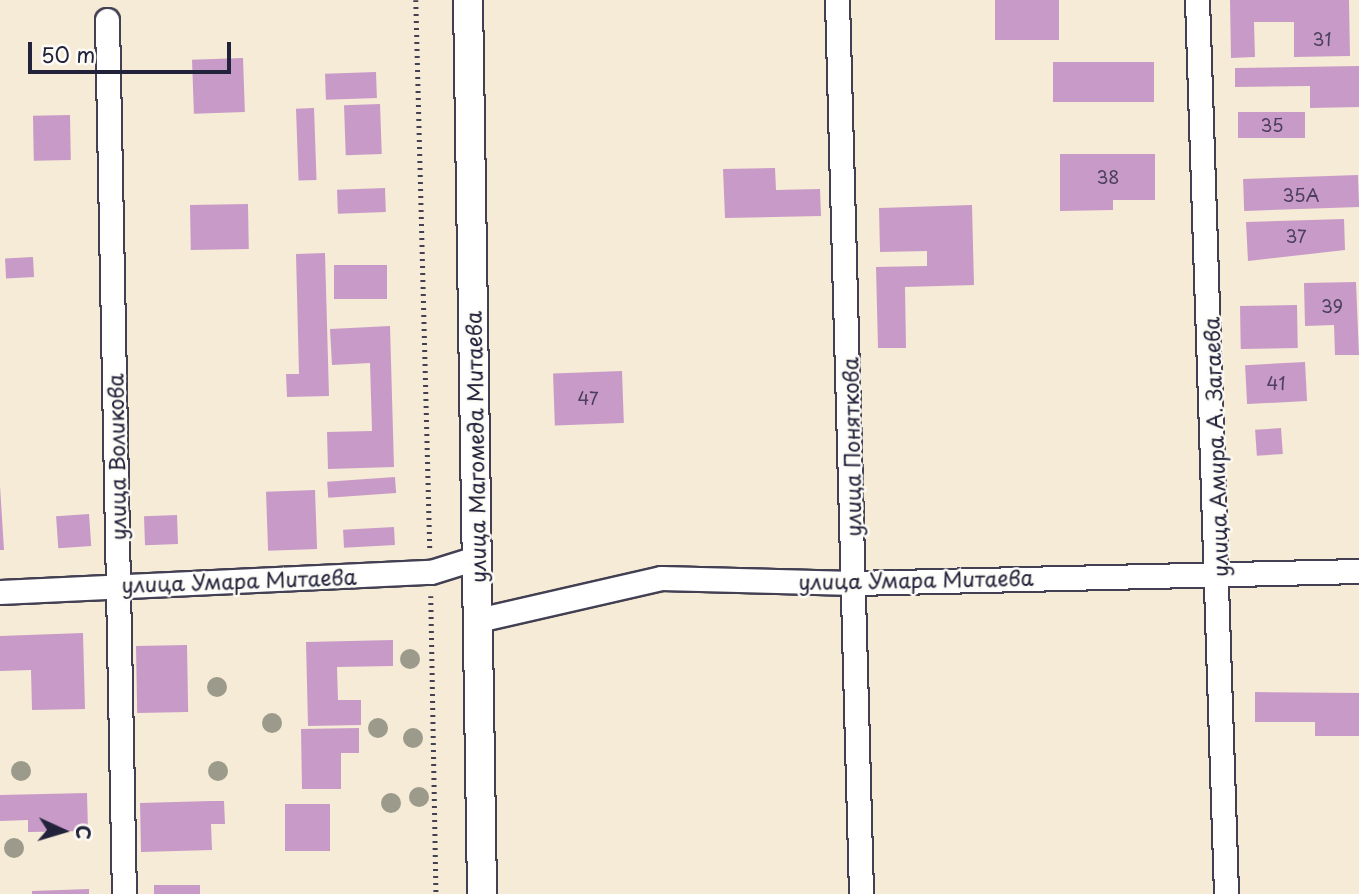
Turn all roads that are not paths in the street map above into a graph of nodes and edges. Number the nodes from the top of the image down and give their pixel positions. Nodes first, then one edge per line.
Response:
1 (468, 0) edge
2 (837, 0) edge
3 (1197, 0) edge
4 (107, 20) dead end
5 (477, 558) junction
6 (1220, 569) junction
7 (1359, 571) edge
8 (854, 583) junction
9 (119, 585) junction
10 (0, 592) edge
11 (478, 620) junction
12 (124, 894) edge
13 (482, 894) edge
14 (861, 894) edge
15 (1226, 894) edge

1 - 5 street, улица Магомеда Митаева
2 - 8 street, улица Поняткова
3 - 6 street, улица Амира А. Загаева
4 - 9 street, улица Воликова
5 - 9 street, улица Умара Митаева
5 - 11 street, улица Магомеда Митаева
6 - 7 street, улица Умара Митаева
6 - 8 street, улица Умара Митаева
6 - 15 street, улица Амира А. Загаева
8 - 11 street, улица Умара Митаева
8 - 14 street, улица Поняткова
9 - 10 street, улица Умара Митаева
9 - 12 street, улица Воликова
11 - 13 street, улица Магомеда Митаева

